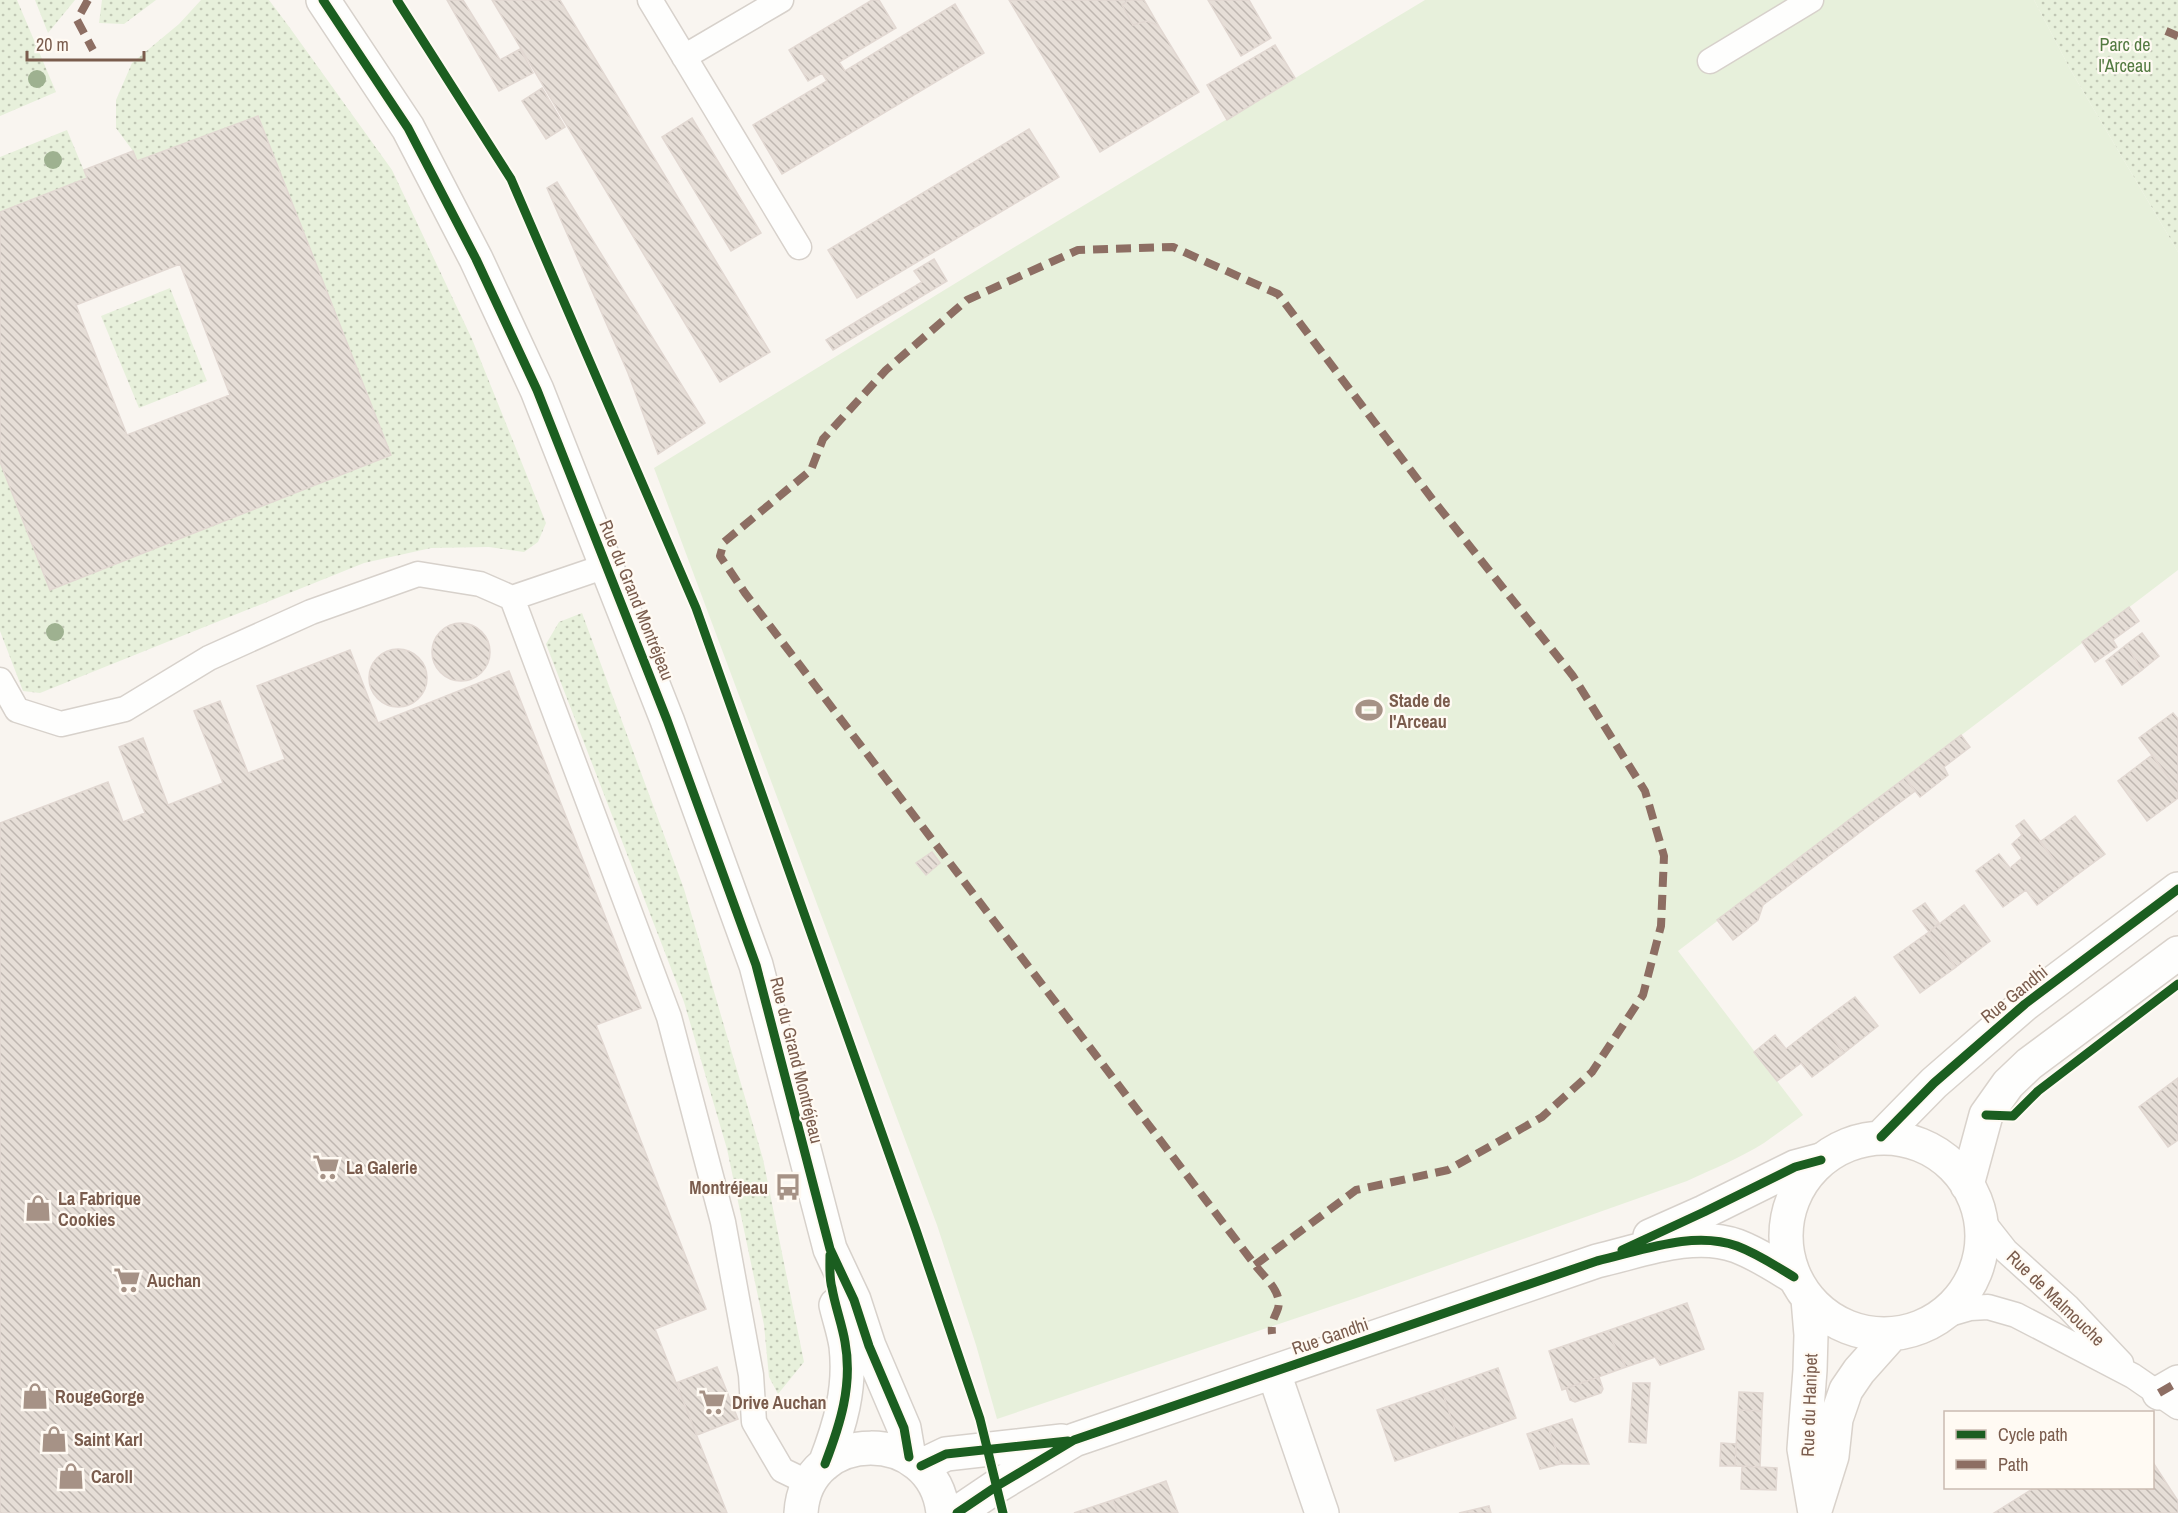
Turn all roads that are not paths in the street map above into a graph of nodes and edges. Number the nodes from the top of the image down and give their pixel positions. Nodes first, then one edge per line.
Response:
1 (323, 0) edge
2 (650, 0) edge
3 (781, 0) edge
4 (1811, 0) edge
5 (684, 57) junction
6 (1710, 61) dead end
7 (799, 247) dead end
8 (606, 566) junction
9 (512, 598) junction
10 (0, 680) edge
11 (2178, 889) edge
12 (2177, 956) edge
13 (1881, 1137) junction
14 (1821, 1160) junction
15 (1967, 1185) junction
16 (1980, 1218) junction
17 (830, 1250) junction
18 (1597, 1261) junction
19 (1801, 1288) junction
20 (1939, 1317) junction
21 (1892, 1334) junction
22 (1274, 1373) junction
23 (2162, 1389) edge
24 (1074, 1440) junction
25 (915, 1462) junction
26 (811, 1487) edge
27 (1815, 1512) edge
28 (943, 1513) edge
29 (957, 1513) edge
30 (1322, 1513) edge

1 - 8 street, Rue du Grand Montréjeau
2 - 5 lane
3 - 5 lane
4 - 6 lane
5 - 7 lane
8 - 9 lane
8 - 17 street, Rue du Grand Montréjeau
9 - 10 lane
9 - 26 lane
11 - 13 street, Rue Gandhi
12 - 15 street
13 - 14 street
13 - 15 street
14 - 18 street, Rue Gandhi
14 - 19 street
15 - 16 street
16 - 20 street
16 - 23 lane, Rue de Malmouche
17 - 25 street, Rue du Grand Montréjeau
17 - 26 street, Rue du Grand Montréjeau
18 - 19 street, Rue Gandhi
18 - 22 street, Rue Gandhi
19 - 21 street
19 - 27 street, Rue du Hanipet
20 - 21 street
20 - 23 lane, Rue de Malmouche
21 - 27 street, Rue du Hanipet
22 - 24 street, Rue Gandhi
22 - 30 street
24 - 25 street, Rue Gandhi
24 - 29 street, Rue Gandhi
25 - 26 street
25 - 28 street, Rue du Grand Montréjeau

